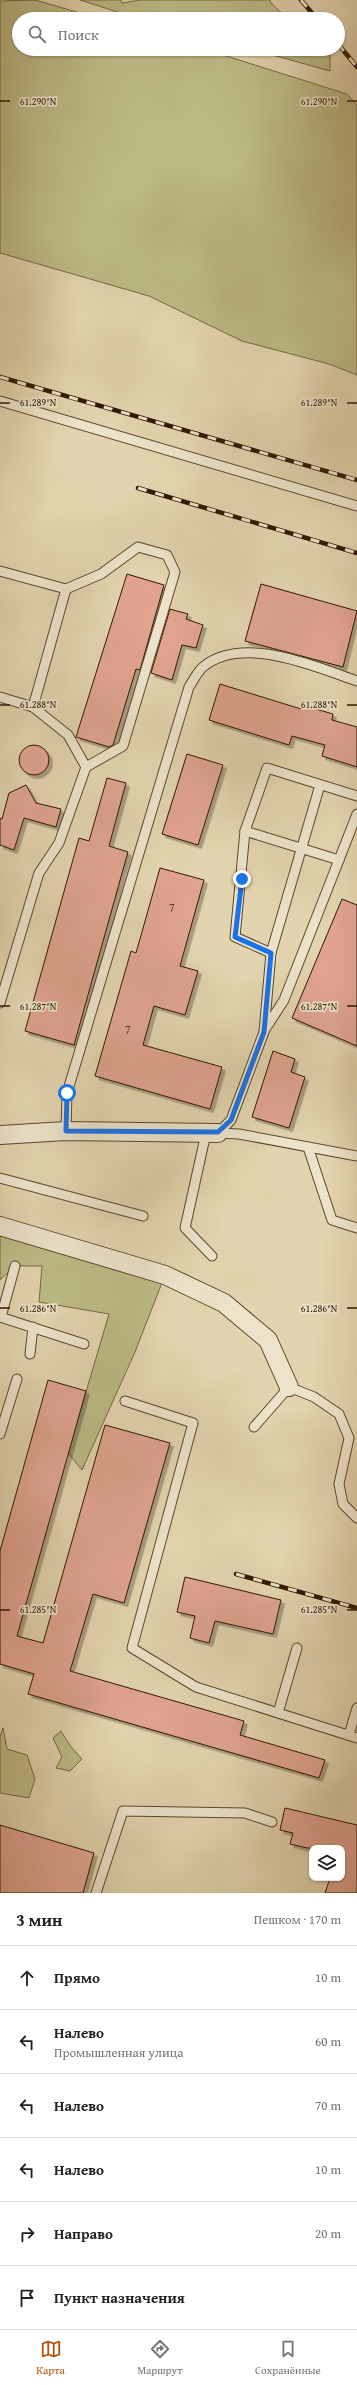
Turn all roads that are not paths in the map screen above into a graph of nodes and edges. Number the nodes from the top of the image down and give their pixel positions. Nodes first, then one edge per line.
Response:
1 (0, 401) edge
2 (357, 506) edge
3 (0, 571) edge
4 (66, 589) junction
5 (357, 681) edge
6 (0, 697) edge
7 (33, 707) junction
8 (86, 767) junction
9 (320, 785) junction
10 (357, 796) edge
11 (357, 814) edge
12 (245, 831) junction
13 (302, 849) junction
14 (339, 860) junction
15 (271, 953) junction
16 (3, 985) edge
17 (0, 1003) edge
18 (264, 1032) junction
19 (66, 1131) junction
20 (212, 1132) junction
21 (0, 1135) edge
22 (308, 1147) junction
23 (357, 1156) edge
24 (0, 1178) edge
25 (143, 1216) dead end
26 (0, 1226) edge
27 (357, 1228) edge
28 (212, 1256) dead end
29 (15, 1266) dead end
30 (0, 1317) edge
31 (33, 1328) junction
32 (84, 1344) dead end
33 (30, 1354) dead end
34 (17, 1379) dead end
35 (289, 1387) junction
36 (125, 1401) dead end
37 (254, 1427) dead end
38 (0, 1434) edge
39 (357, 1518) edge
40 (297, 1648) dead end
41 (357, 1708) edge
42 (278, 1713) junction
43 (353, 1737) edge
44 (272, 1822) dead end
45 (96, 1893) edge

1 - 2 lane
3 - 4 lane
4 - 7 lane
4 - 8 lane
5 - 19 lane
6 - 7 lane
7 - 8 lane
8 - 16 lane
9 - 10 lane
9 - 12 lane
9 - 13 lane
11 - 14 lane
12 - 13 lane
12 - 15 lane
13 - 14 lane
13 - 15 lane
14 - 18 lane
15 - 18 lane
16 - 17 lane
18 - 20 lane
19 - 20 street
19 - 21 street
20 - 22 lane
20 - 28 lane
22 - 23 lane
22 - 27 lane
24 - 25 lane
26 - 35 street
29 - 30 lane
30 - 31 lane
31 - 32 lane
31 - 33 lane
34 - 38 lane
35 - 37 lane
35 - 39 lane
36 - 42 lane
40 - 42 lane
41 - 43 lane
42 - 43 lane
44 - 45 lane

